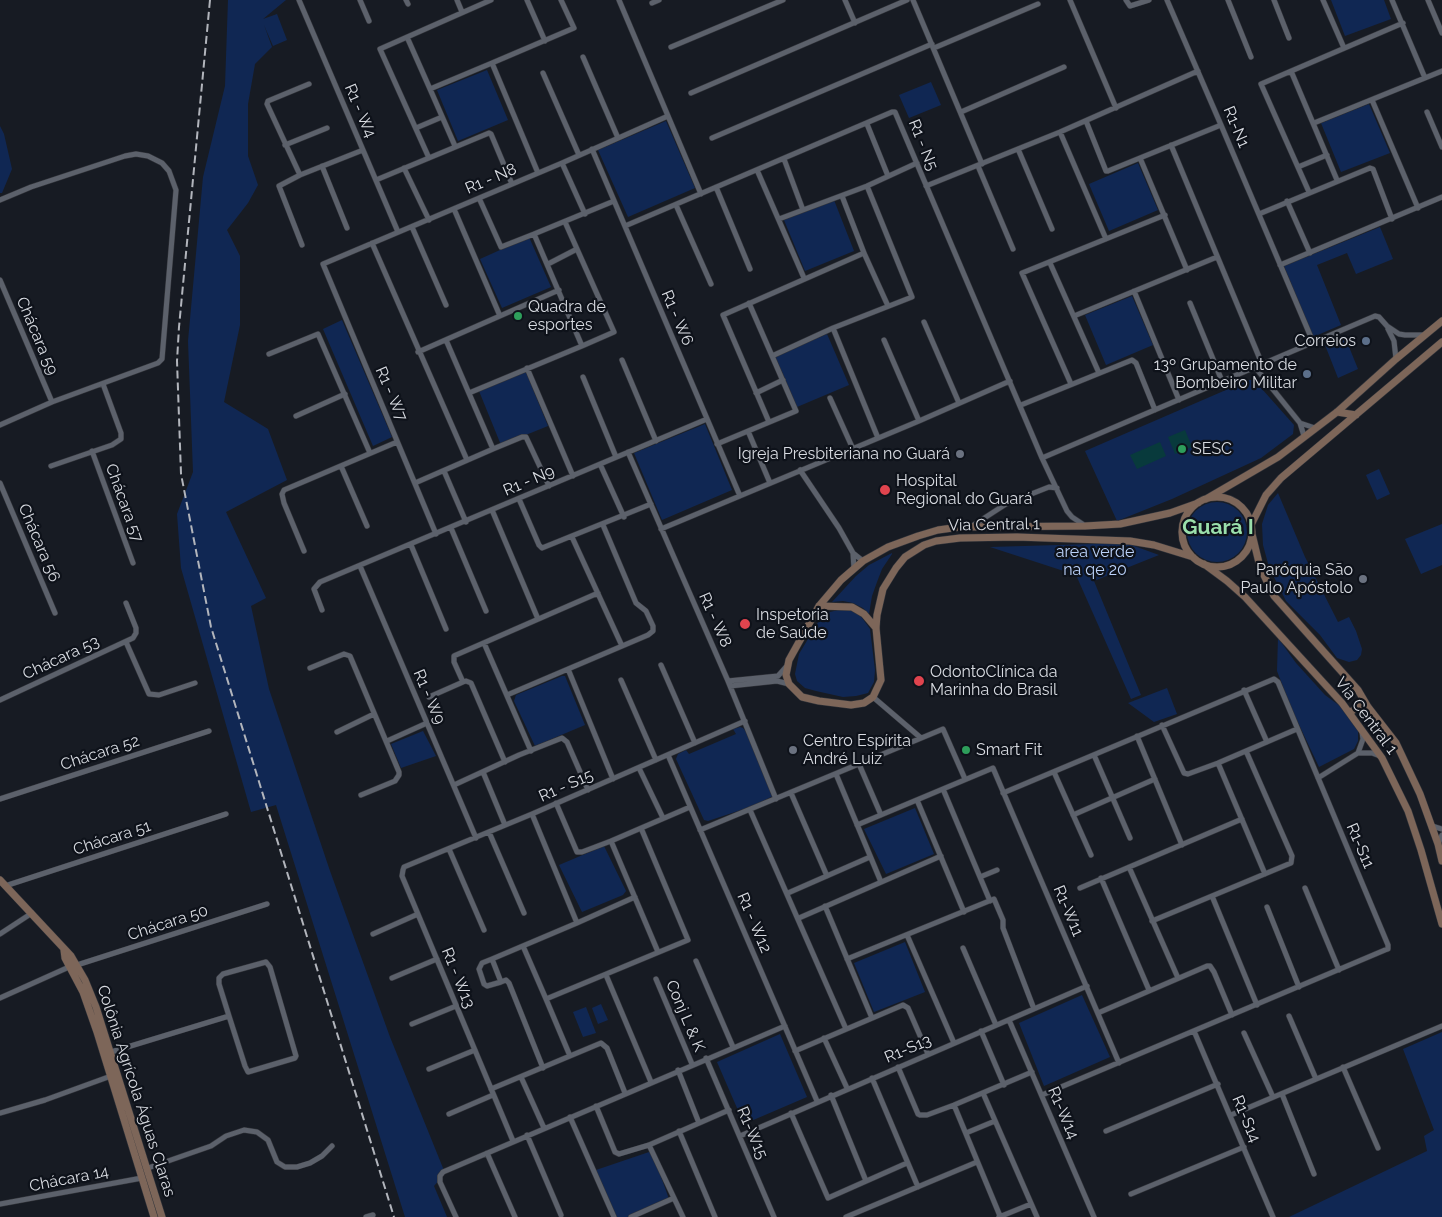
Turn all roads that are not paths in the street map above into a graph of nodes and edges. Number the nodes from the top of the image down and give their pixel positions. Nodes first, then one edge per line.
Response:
1 (300, 0) edge
2 (360, 0) edge
3 (456, 0) edge
4 (492, 0) edge
5 (526, 0) edge
6 (561, 0) edge
7 (619, 0) edge
8 (659, 0) edge
9 (783, 0) edge
10 (845, 0) edge
11 (891, 0) edge
12 (907, 0) edge
13 (913, 0) edge
14 (1070, 0) edge
15 (1126, 0) edge
16 (1149, 0) edge
17 (1166, 0) edge
18 (1228, 0) edge
19 (1274, 0) edge
20 (1323, 0) edge
21 (1392, 0) edge
22 (1428, 0) edge
23 (652, 3) dead end
24 (1038, 4) dead end
25 (894, 6) junction
26 (462, 12) junction
27 (369, 22) dead end
28 (855, 22) junction
29 (1403, 23) junction
30 (1442, 33) edge
31 (407, 37) junction
32 (1290, 38) dead end
33 (545, 41) junction
34 (933, 46) junction
35 (671, 47) dead end
36 (1344, 48) junction
37 (583, 57) dead end
38 (1251, 57) dead end
39 (492, 63) junction
40 (1064, 67) dead end
41 (1198, 71) junction
42 (1290, 71) junction
43 (1442, 71) edge
44 (543, 73) dead end
45 (1425, 78) junction
46 (309, 84) dead end
47 (430, 89) junction
48 (691, 93) dead end
49 (1372, 100) junction
50 (1116, 108) junction
51 (961, 112) junction
52 (1427, 112) dead end
53 (668, 116) junction
54 (442, 117) junction
55 (1086, 121) junction
56 (1314, 123) junction
57 (867, 124) junction
58 (1221, 125) junction
59 (328, 128) dead end
60 (416, 128) junction
61 (1060, 132) junction
62 (618, 138) junction
63 (712, 138) dead end
64 (285, 145) junction
65 (1171, 145) junction
66 (455, 146) junction
67 (1442, 147) edge
68 (592, 149) junction
69 (1018, 149) junction
70 (364, 150) junction
71 (579, 155) junction
72 (1327, 155) junction
73 (429, 158) junction
74 (1140, 158) junction
75 (784, 159) junction
76 (562, 163) junction
77 (917, 163) junction
78 (980, 165) junction
79 (322, 166) junction
80 (1298, 167) junction
81 (404, 168) junction
82 (757, 170) junction
83 (538, 173) junction
84 (300, 176) junction
85 (888, 176) junction
86 (376, 180) junction
87 (1337, 180) junction
88 (512, 184) junction
89 (867, 186) junction
90 (926, 186) junction
91 (716, 187) junction
92 (1309, 192) junction
93 (701, 194) junction
94 (842, 196) junction
95 (1442, 197) edge
96 (479, 198) junction
97 (0, 200) edge
98 (614, 201) junction
99 (1288, 201) junction
100 (676, 204) junction
101 (1418, 208) junction
102 (454, 209) junction
103 (803, 210) junction
104 (585, 214) junction
105 (1259, 214) junction
106 (1165, 215) junction
107 (778, 219) junction
108 (1392, 219) junction
109 (429, 220) junction
110 (565, 222) junction
111 (625, 226) junction
112 (412, 227) junction
113 (347, 228) dead end
114 (1052, 228) dead end
115 (398, 232) junction
116 (534, 234) junction
117 (1106, 240) junction
118 (372, 243) junction
119 (302, 245) dead end
120 (577, 249) junction
121 (1013, 249) dead end
122 (864, 253) junction
123 (1310, 253) junction
124 (1217, 256) junction
125 (1050, 263) junction
126 (323, 264) joint
127 (548, 264) junction
128 (1280, 265) junction
129 (750, 269) dead end
130 (1187, 270) junction
131 (804, 278) junction
132 (0, 280) edge
133 (711, 284) dead end
134 (559, 290) junction
135 (1134, 291) junction
136 (749, 303) junction
137 (1190, 303) dead end
138 (446, 305) dead end
139 (888, 306) junction
140 (500, 316) junction
141 (1074, 316) junction
142 (1442, 321) edge
143 (924, 322) dead end
144 (1387, 326) junction
145 (833, 328) junction
146 (1425, 335) junction
147 (446, 340) junction
148 (884, 340) dead end
149 (1313, 342) junction
150 (1442, 342) edge
151 (582, 346) junction
152 (418, 352) junction
153 (269, 354) dead end
154 (772, 356) junction
155 (1396, 359) junction
156 (622, 360) dead end
157 (1262, 364) junction
158 (1255, 367) junction
159 (527, 368) junction
160 (1099, 373) junction
161 (583, 377) dead end
162 (783, 380) junction
163 (1010, 381) junction
164 (1222, 381) junction
165 (103, 384) junction
166 (1071, 384) junction
167 (469, 393) junction
168 (756, 393) junction
169 (345, 394) junction
170 (830, 398) dead end
171 (1179, 400) junction
172 (52, 402) junction
173 (959, 403) junction
174 (1021, 405) junction
175 (1155, 410) junction
176 (1337, 412) junction
177 (1356, 415) junction
178 (296, 416) dead end
179 (707, 419) junction
180 (920, 421) junction
181 (769, 422) junction
182 (1300, 423) junction
183 (0, 425) edge
184 (1315, 428) junction
185 (748, 431) junction
186 (1304, 436) junction
187 (878, 438) junction
188 (656, 441) junction
189 (397, 442) junction
190 (717, 444) junction
191 (853, 448) junction
192 (493, 449) junction
193 (92, 451) junction
194 (628, 452) junction
195 (370, 453) junction
196 (616, 457) junction
197 (1042, 458) junction
198 (467, 460) junction
199 (600, 464) junction
200 (51, 466) dead end
201 (341, 466) junction
202 (444, 470) junction
203 (800, 470) junction
204 (573, 476) junction
205 (1052, 478) junction
206 (1243, 478) junction
207 (0, 483) edge
208 (415, 483) junction
209 (770, 483) junction
210 (549, 486) junction
211 (1049, 486) junction
212 (1057, 488) junction
213 (740, 496) junction
214 (519, 499) junction
215 (1206, 499) junction
216 (1198, 503) junction
217 (651, 504) junction
218 (492, 510) junction
219 (624, 517) junction
220 (1149, 518) junction
221 (466, 522) junction
222 (603, 525) junction
223 (1251, 525) junction
224 (367, 526) dead end
225 (972, 526) junction
226 (1085, 526) junction
227 (451, 528) junction
228 (661, 529) junction
229 (436, 534) junction
230 (1252, 534) junction
231 (572, 537) junction
232 (411, 545) junction
233 (304, 552) dead end
234 (853, 553) junction
235 (1192, 557) junction
236 (863, 561) junction
237 (133, 563) dead end
238 (1204, 564) junction
239 (360, 566) junction
240 (854, 569) junction
241 (598, 593) junction
242 (126, 603) dead end
243 (819, 606) junction
244 (322, 610) dead end
245 (486, 611) dead end
246 (55, 613) dead end
247 (538, 619) junction
248 (876, 628) junction
249 (446, 629) dead end
250 (126, 642) junction
251 (484, 642) junction
252 (622, 646) junction
253 (661, 665) dead end
254 (787, 666) junction
255 (310, 668) dead end
256 (568, 669) junction
257 (621, 680) dead end
258 (463, 682) junction
259 (195, 683) dead end
260 (729, 683) junction
261 (789, 684) junction
262 (1244, 690) junction
263 (507, 695) junction
264 (429, 697) dead end
265 (873, 697) junction
266 (0, 700) edge
267 (1368, 706) junction
268 (1350, 713) junction
269 (374, 714) junction
270 (745, 721) junction
271 (427, 723) junction
272 (1358, 724) junction
273 (1162, 725) junction
274 (1297, 729) junction
275 (208, 732) dead end
276 (337, 732) dead end
277 (1137, 736) junction
278 (921, 738) junction
279 (386, 741) junction
280 (1267, 742) junction
281 (695, 743) junction
282 (531, 751) junction
283 (1246, 751) junction
284 (1358, 753) junction
285 (668, 755) junction
286 (1094, 755) junction
287 (1382, 758) junction
288 (656, 760) junction
289 (505, 762) junction
290 (1218, 763) junction
291 (859, 764) junction
292 (639, 768) junction
293 (483, 772) junction
294 (1054, 772) junction
295 (836, 774) junction
296 (1318, 778) junction
297 (613, 779) junction
298 (965, 779) junction
299 (1155, 779) junction
300 (454, 785) junction
301 (943, 789) junction
302 (588, 790) junction
303 (791, 793) junction
304 (1004, 793) junction
305 (361, 795) dead end
306 (1113, 798) junction
307 (0, 799) edge
308 (776, 799) junction
309 (917, 800) junction
310 (556, 804) junction
311 (690, 807) junction
312 (750, 810) junction
313 (226, 814) dead end
314 (532, 814) junction
315 (881, 815) junction
316 (1074, 815) junction
317 (663, 818) junction
318 (1242, 819) junction
319 (506, 825) junction
320 (857, 825) junction
321 (1432, 826) junction
322 (641, 828) junction
323 (1442, 829) edge
324 (700, 830) junction
325 (489, 832) junction
326 (1442, 835) edge
327 (476, 838) junction
328 (1130, 838) dead end
329 (611, 841) junction
330 (1182, 844) junction
331 (1438, 844) junction
332 (449, 849) junction
333 (1091, 855) dead end
334 (941, 856) junction
335 (870, 857) junction
336 (1442, 861) edge
337 (1129, 867) junction
338 (996, 870) dead end
339 (1264, 874) junction
340 (402, 876) joint
341 (827, 876) junction
342 (980, 877) junction
343 (1101, 878) junction
344 (881, 882) junction
345 (3, 883) edge
346 (1080, 888) dead end
347 (1305, 888) dead end
348 (788, 893) junction
349 (1212, 896) junction
350 (635, 897) junction
351 (990, 901) junction
352 (267, 904) dead end
353 (825, 906) junction
354 (1267, 908) dead end
355 (964, 912) junction
356 (32, 913) junction
357 (524, 913) dead end
358 (418, 914) junction
359 (799, 918) junction
360 (1152, 921) junction
361 (577, 922) junction
362 (1442, 924) edge
363 (484, 930) dead end
364 (0, 934) edge
365 (373, 934) dead end
366 (907, 935) junction
367 (523, 946) junction
368 (963, 948) dead end
369 (658, 952) junction
370 (437, 959) junction
371 (492, 959) junction
372 (847, 959) junction
373 (696, 961) dead end
374 (73, 966) junction
375 (1339, 970) junction
376 (606, 975) junction
377 (392, 978) dead end
378 (1178, 978) junction
379 (656, 979) dead end
380 (501, 982) junction
381 (1087, 986) junction
382 (1299, 987) junction
383 (1149, 990) junction
384 (0, 998) edge
385 (546, 999) junction
386 (1258, 1005) junction
387 (456, 1006) junction
388 (1034, 1009) junction
389 (1098, 1013) junction
390 (1232, 1015) junction
391 (229, 1016) junction
392 (1290, 1016) dead end
393 (872, 1018) junction
394 (1009, 1020) junction
395 (412, 1024) dead end
396 (996, 1025) junction
397 (785, 1026) junction
398 (1442, 1026) edge
399 (846, 1029) junction
400 (981, 1031) junction
401 (1194, 1031) junction
402 (1244, 1033) dead end
403 (824, 1038) junction
404 (954, 1043) junction
405 (733, 1047) junction
406 (475, 1050) junction
407 (795, 1051) junction
408 (111, 1052) junction
409 (928, 1054) junction
410 (570, 1056) junction
411 (706, 1058) junction
412 (1119, 1063) junction
413 (692, 1064) junction
414 (898, 1067) junction
415 (1344, 1067) junction
416 (430, 1068) dead end
417 (543, 1068) junction
418 (678, 1070) junction
419 (1032, 1072) junction
420 (111, 1076) junction
421 (521, 1077) junction
422 (872, 1078) junction
423 (1316, 1079) junction
424 (651, 1082) junction
425 (1218, 1084) junction
426 (1004, 1085) junction
427 (847, 1088) junction
428 (492, 1092) junction
429 (625, 1093) junction
430 (983, 1093) junction
431 (1282, 1094) junction
432 (831, 1095) junction
433 (1042, 1096) junction
434 (1273, 1097) junction
435 (817, 1101) junction
436 (954, 1105) junction
437 (596, 1106) junction
438 (729, 1110) junction
439 (791, 1113) junction
440 (0, 1114) edge
441 (449, 1114) dead end
442 (1231, 1115) junction
443 (570, 1117) junction
444 (995, 1121) junction
445 (699, 1123) junction
446 (544, 1128) junction
447 (679, 1131) junction
448 (1106, 1131) dead end
449 (966, 1133) junction
450 (527, 1135) junction
451 (740, 1136) junction
452 (513, 1141) junction
453 (649, 1145) junction
454 (332, 1146) dead end
455 (1244, 1147) junction
456 (1378, 1148) dead end
457 (487, 1153) junction
458 (978, 1162) junction
459 (907, 1163) junction
460 (148, 1168) junction
461 (1314, 1174) dead end
462 (142, 1178) junction
463 (151, 1178) junction
464 (866, 1181) junction
465 (918, 1187) junction
466 (155, 1190) junction
467 (146, 1193) junction
468 (1131, 1194) dead end
469 (674, 1198) junction
470 (0, 1204) edge
471 (1031, 1204) junction
472 (864, 1210) junction
473 (373, 1215) dead end
474 (561, 1215) dead end
475 (154, 1217) edge
476 (162, 1217) edge
477 (366, 1217) edge
478 (456, 1217) edge
479 (515, 1217) edge
480 (614, 1217) edge
481 (631, 1217) edge
482 (683, 1217) edge
483 (715, 1217) edge
484 (774, 1217) edge
485 (846, 1217) edge
486 (867, 1217) edge
487 (999, 1217) edge
488 (1036, 1217) edge
489 (1094, 1217) edge
490 (1273, 1217) edge

1 - 70 street, R1 - W4
2 - 27 street
3 - 26 street
4 - 26 street
5 - 33 street
6 - 33 street
7 - 53 street
8 - 23 street
9 - 35 street
10 - 28 street
11 - 25 street
12 - 25 street
13 - 34 street
14 - 50 street
15 - 16 street
17 - 41 street, R1-N1
18 - 38 street
19 - 32 street
20 - 36 street
21 - 29 street
22 - 30 street
24 - 34 street
25 - 28 street
26 - 31 street
28 - 48 street
29 - 36 street
29 - 45 street
31 - 47 street
31 - 60 street
33 - 39 street
34 - 51 street
34 - 63 street
36 - 42 street
37 - 62 street
39 - 47 street
39 - 83 street
40 - 51 street
41 - 50 street
41 - 58 street, R1-N1
42 - 56 street
42 - 80 street
43 - 45 street
44 - 71 street
45 - 49 street
46 - 64 street
47 - 54 street
49 - 56 street
49 - 101 street
50 - 55 street
51 - 78 street
52 - 67 street
53 - 62 street, R1 - N8
53 - 93 street
54 - 60 street
54 - 66 street
55 - 61 street
55 - 74 street
56 - 72 street
57 - 75 street, R1 - N5
57 - 77 street, R1 - N5
57 - 85 street
58 - 65 street
58 - 105 street, R1-N1
59 - 64 street
60 - 73 street
61 - 69 street
61 - 117 street
62 - 68 street, R1 - N8
64 - 84 street
65 - 74 street
65 - 124 street
66 - 73 street
66 - 88 street
68 - 71 street, R1 - N8
68 - 98 street, R1 - W6
69 - 78 street
69 - 114 street
70 - 79 street
70 - 86 street, R1 - W4
71 - 76 street, R1 - N8
72 - 80 street
72 - 87 street
73 - 81 street
74 - 106 street
75 - 82 street, R1 - N5
75 - 103 street
76 - 83 street, R1 - N8
76 - 104 street
77 - 85 street
77 - 90 street, R1 - N5
78 - 90 street
78 - 121 street
79 - 84 street
79 - 113 street
80 - 92 street
81 - 86 street
81 - 109 street
82 - 91 street, R1 - N5
82 - 107 street
83 - 88 street, R1 - N8
84 - 119 street
85 - 89 street
86 - 115 street, R1 - W4
87 - 92 street
87 - 108 street
88 - 96 street, R1 - N8
89 - 94 street
89 - 139 street
90 - 163 street, R1 - N5
91 - 93 street, R1 - N5
91 - 129 street
92 - 99 street
93 - 100 street, R1 - N5
94 - 103 street
94 - 122 street
95 - 101 street
96 - 102 street, R1 - N8
96 - 116 street
97 - 165 street
98 - 104 street
98 - 111 street, R1 - W6
99 - 105 street
99 - 123 street
100 - 111 street, R1 - N5
100 - 133 street
101 - 108 street
102 - 109 street, R1 - N8
102 - 140 street
103 - 107 street
104 - 110 street
105 - 128 street, R1-N1
106 - 117 street
106 - 130 street
107 - 131 street
108 - 123 street
109 - 112 street, R1 - N8
110 - 116 street
110 - 120 street
111 - 179 street, R1 - W6
112 - 115 street, R1 - N8
112 - 138 street
115 - 118 street, R1 - N8
116 - 127 street
117 - 125 street
118 - 126 street, R1 - N8
118 - 152 street
120 - 127 street
120 - 151 street
122 - 131 street
122 - 139 street
123 - 128 street
124 - 130 street
124 - 157 street
125 - 141 street
125 - 166 street
126 - 189 street, R1 - W7
127 - 134 street
128 - 149 street, R1-N1
130 - 135 street
131 - 136 street
132 - 172 street, Chácara 59
134 - 140 street
134 - 151 street
135 - 141 street
135 - 171 street
136 - 154 street
136 - 168 street
137 - 164 street
139 - 145 street
140 - 147 street
141 - 160 street
142 - 146 main road
143 - 173 street
144 - 146 street
144 - 149 street
144 - 155 street
145 - 154 street
145 - 187 street
146 - 155 main road
147 - 152 street
147 - 167 street
148 - 180 street
149 - 157 street
150 - 177 main road
151 - 159 street
152 - 198 street
153 - 169 street
154 - 162 street
155 - 176 main road
156 - 188 street
157 - 158 street
158 - 164 street
158 - 182 street
159 - 167 street
159 - 204 street
160 - 166 street
160 - 175 street
161 - 196 street
162 - 168 street
162 - 181 street
163 - 173 street
163 - 174 street, R1 - N5
164 - 171 street
165 - 172 street
165 - 193 street
166 - 174 street
167 - 192 street
168 - 181 street
169 - 178 street
169 - 195 street
170 - 191 street
171 - 175 street
172 - 183 street
173 - 180 street
174 - 197 street, R1 - N5
175 - 197 street
176 - 177 main road
176 - 184 main road
177 - 223 main road
179 - 188 street, R1 - N9
179 - 190 street, R1 - W6
180 - 187 street
181 - 185 street
182 - 184 street
182 - 186 street
184 - 186 main road
185 - 190 street
185 - 209 street
186 - 206 main road
187 - 191 street
188 - 194 street, R1 - N9
189 - 195 street
189 - 208 street, R1 - W7
190 - 213 street, R1 - W6
191 - 203 street
192 - 198 street
192 - 210 street
193 - 200 street
193 - 237 street, Chácara 57
194 - 196 street, R1 - N9
194 - 217 street, R1 - W8
195 - 201 street
196 - 199 street, R1 - N9
197 - 205 street, R1 - N5
198 - 202 street
199 - 204 street, R1 - N9
199 - 219 street
201 - 224 street
201 - 233 street
202 - 208 street
202 - 221 street
203 - 209 street
203 - 234 street
204 - 210 street, R1 - N9
205 - 211 street
205 - 212 street, R1 - N5
206 - 215 main road
206 - 220 main road
207 - 246 street, Chácara 56
208 - 229 street, R1 - W7
209 - 213 street
210 - 214 street, R1 - N9
211 - 212 street
211 - 225 street
212 - 226 street, R1 - N5
213 - 228 street
214 - 218 street, R1 - N9
214 - 231 street
215 - 216 main road
215 - 223 main road
216 - 220 main road, Via Central 1
216 - 235 main road
217 - 219 street
217 - 228 street, R1 - W8
218 - 221 street, R1 - N9
218 - 247 street
219 - 222 street
220 - 226 main road, Via Central 1
221 - 227 street, R1 - N9
222 - 231 street
222 - 252 street
223 - 230 main road
225 - 226 main road, Via Central 1
225 - 236 main road, Via Central 1
227 - 229 street, R1 - N9
227 - 245 street
228 - 260 street, R1 - W8
229 - 232 street, R1 - N9
230 - 238 main road
230 - 267 main road, Via Central 1
231 - 241 street
232 - 239 street, R1 - N9
232 - 249 street
234 - 236 street
234 - 240 street
235 - 238 main road
235 - 248 main road, Via Central 1
236 - 240 main road, Via Central 1
238 - 268 main road, Via Central 1
239 - 244 street, R1 - N9
239 - 271 street, R1 - W9
240 - 243 main road, Via Central 1
241 - 247 street
241 - 252 street
242 - 250 street, Chácara 53
243 - 248 main road
243 - 254 main road, Via Central 1
247 - 251 street
248 - 265 main road, Via Central 1
250 - 259 street
250 - 266 street, Chácara 53
251 - 258 street
251 - 263 street
252 - 256 street
253 - 281 street
254 - 260 street
254 - 261 main road
255 - 269 street
256 - 263 street
256 - 297 street
257 - 288 street
258 - 264 street
258 - 289 street
260 - 261 street
260 - 270 street, R1 - W8
261 - 265 main road
262 - 273 street, R1-S11
262 - 274 street, R1-S11
262 - 280 street
263 - 282 street
265 - 278 street
267 - 268 main road
267 - 321 main road, Via Central 1
268 - 272 main road, Via Central 1
269 - 276 street
269 - 279 street
270 - 281 street, R1 - S15
270 - 308 street, R1 - W8
271 - 279 street
271 - 300 street, R1 - W9
272 - 284 street
272 - 287 main road, Via Central 1
273 - 277 street, R1-S11
273 - 290 street
274 - 280 street
274 - 296 street, R1-S11
275 - 307 street, Chácara 52
277 - 286 street, R1-S11
277 - 299 street
278 - 291 street
278 - 298 street
279 - 305 street
280 - 283 street
281 - 285 street, R1 - S15
282 - 289 street
282 - 302 street
283 - 290 street
283 - 339 street
284 - 287 street
284 - 296 street
285 - 288 street, R1 - S15
285 - 311 street, R1 - W12
286 - 294 street, R1-S11
286 - 306 street
287 - 362 main road, Via Central 1
288 - 292 street, R1 - S15
289 - 293 street
290 - 318 street
291 - 295 street
291 - 315 street
292 - 297 street, R1 - S15
292 - 317 street
293 - 300 street
293 - 319 street
294 - 304 street, R1-S11
294 - 316 street
295 - 303 street
295 - 320 street
296 - 375 street, R1-S11
297 - 302 street, R1 - S15
298 - 301 street
298 - 304 street, R1-W11
299 - 306 street
299 - 330 street
300 - 327 street, R1 - W9
301 - 309 street
301 - 342 street
302 - 310 street, R1 - S15
303 - 308 street
303 - 341 street
304 - 381 street, R1-W11
306 - 316 street
306 - 328 street
308 - 312 street
309 - 315 street
309 - 334 street
310 - 314 street, R1 - S15
310 - 329 street
311 - 317 street
311 - 324 street, R1 - W12
312 - 324 street
312 - 348 street
313 - 345 street, Chácara 51
314 - 319 street, R1 - S15
314 - 361 street
315 - 320 street
316 - 333 street
317 - 322 street
318 - 330 street
318 - 339 street
319 - 325 street, R1 - S15
320 - 335 street
321 - 323 street
321 - 331 main road, Via Central 1
322 - 329 street
322 - 369 street
324 - 397 street, R1 - W12
325 - 327 street, R1 - S15
325 - 357 street
326 - 331 street
327 - 332 street, R1 - S15
329 - 350 street
330 - 337 street
331 - 336 main road, Via Central 1
332 - 340 street, R1 - S15
332 - 363 street
334 - 344 street
334 - 355 street
335 - 341 street
335 - 344 street
337 - 343 street
337 - 360 street
338 - 342 street
339 - 349 street
340 - 358 street, R1 - W13
341 - 348 street
342 - 351 street
343 - 346 street
343 - 383 street
344 - 353 street
345 - 356 main road, Colônia Agrícola Águas Claras
347 - 375 street
348 - 359 street
349 - 360 street
349 - 386 street
350 - 361 street
350 - 369 street
351 - 355 street
351 - 388 street
352 - 374 street, Chácara 50
353 - 359 street
353 - 372 street
354 - 382 street
355 - 366 street
356 - 364 street
356 - 374 main road, Colônia Agrícola Águas Claras
358 - 365 street
358 - 370 street, R1 - W13
359 - 399 street
360 - 378 street
361 - 367 street
366 - 372 street
366 - 404 street
367 - 371 street
367 - 385 street
368 - 396 street
369 - 376 street
370 - 377 street
370 - 387 street, R1 - W13
371 - 380 street
371 - 380 street
372 - 393 street
373 - 405 street
374 - 384 street, Chácara 50
374 - 408 main road, Colônia Agrícola Águas Claras
374 - 420 main road, Colônia Agrícola Águas Claras
375 - 382 street, R1-S11
376 - 385 street
376 - 424 street
378 - 383 street
378 - 390 street
379 - 413 street, Conj L & K
380 - 417 street
381 - 388 street, R1-S13
381 - 389 street, R1-W11
382 - 386 street, R1-S11
383 - 389 street
385 - 410 street
386 - 390 street, R1-S11
387 - 395 street
387 - 406 street, R1 - W13
388 - 394 street, R1-S13
389 - 412 street, R1-W11
390 - 401 street, R1-S11
391 - 391 street
391 - 408 street
392 - 423 street
393 - 399 street
393 - 409 street
394 - 396 street, R1-S13
394 - 419 street, R1-W14
396 - 400 street, R1-S13
397 - 405 street
397 - 407 street, R1 - W12
398 - 415 street
399 - 403 street
400 - 404 street, R1-S13
400 - 426 street
401 - 412 street, R1-S11
401 - 425 street, R1-S14
402 - 434 street
403 - 407 street
403 - 427 street
404 - 409 street, R1-S13
405 - 411 street
406 - 416 street
406 - 428 street, R1 - W13
407 - 435 street, R1 - W12
408 - 460 main road, Colônia Agrícola Águas Claras
409 - 414 street, R1-S13
410 - 417 street
410 - 429 street
411 - 413 street
411 - 438 street, R1-W15
412 - 433 street, R1-S11
413 - 418 street
414 - 422 street, R1-S13
414 - 436 street
415 - 423 street
415 - 456 street
417 - 421 street
418 - 424 street
418 - 445 street
419 - 426 street
419 - 433 street, R1-W14
420 - 440 street
420 - 462 main road, Colônia Agrícola Águas Claras
421 - 428 street
421 - 446 street
422 - 427 street, R1-S13
422 - 459 street
423 - 431 street
424 - 429 street
425 - 442 street, R1-S14
425 - 448 street
426 - 430 street
427 - 432 street, R1-S13
428 - 441 street
428 - 452 street, R1 - W13
429 - 437 street
430 - 436 street
430 - 444 street
431 - 434 street
431 - 461 street
432 - 435 street, R1-S13
432 - 464 street
433 - 489 street, R1-W14
434 - 442 street
435 - 439 street, R1-S13
436 - 449 street
437 - 443 street
437 - 453 street
438 - 445 street
438 - 451 street, R1-W15
439 - 451 street, R1-S13
439 - 464 street
442 - 455 street, R1-S14
443 - 446 street
443 - 480 street
444 - 449 street
444 - 471 street
445 - 447 street
446 - 450 street
447 - 453 street
447 - 483 street
449 - 458 street
450 - 452 street
450 - 474 street
451 - 484 street, R1-W15
452 - 457 street
453 - 469 street
454 - 460 street
455 - 468 street
455 - 490 street, R1-S14
457 - 478 street
457 - 479 street
458 - 465 street
458 - 487 street
459 - 464 street
459 - 465 street
460 - 463 main road, Colônia Agrícola Águas Claras
462 - 463 main road
462 - 467 main road, Colônia Agrícola Águas Claras
462 - 470 street, Chácara 14
463 - 466 main road, Colônia Agrícola Águas Claras
465 - 472 street
466 - 467 main road
466 - 476 main road, Colônia Agrícola Águas Claras
467 - 475 main road, Colônia Agrícola Águas Claras
469 - 481 street
469 - 482 street
471 - 487 street
471 - 488 street
472 - 485 street
472 - 486 street
473 - 477 street

